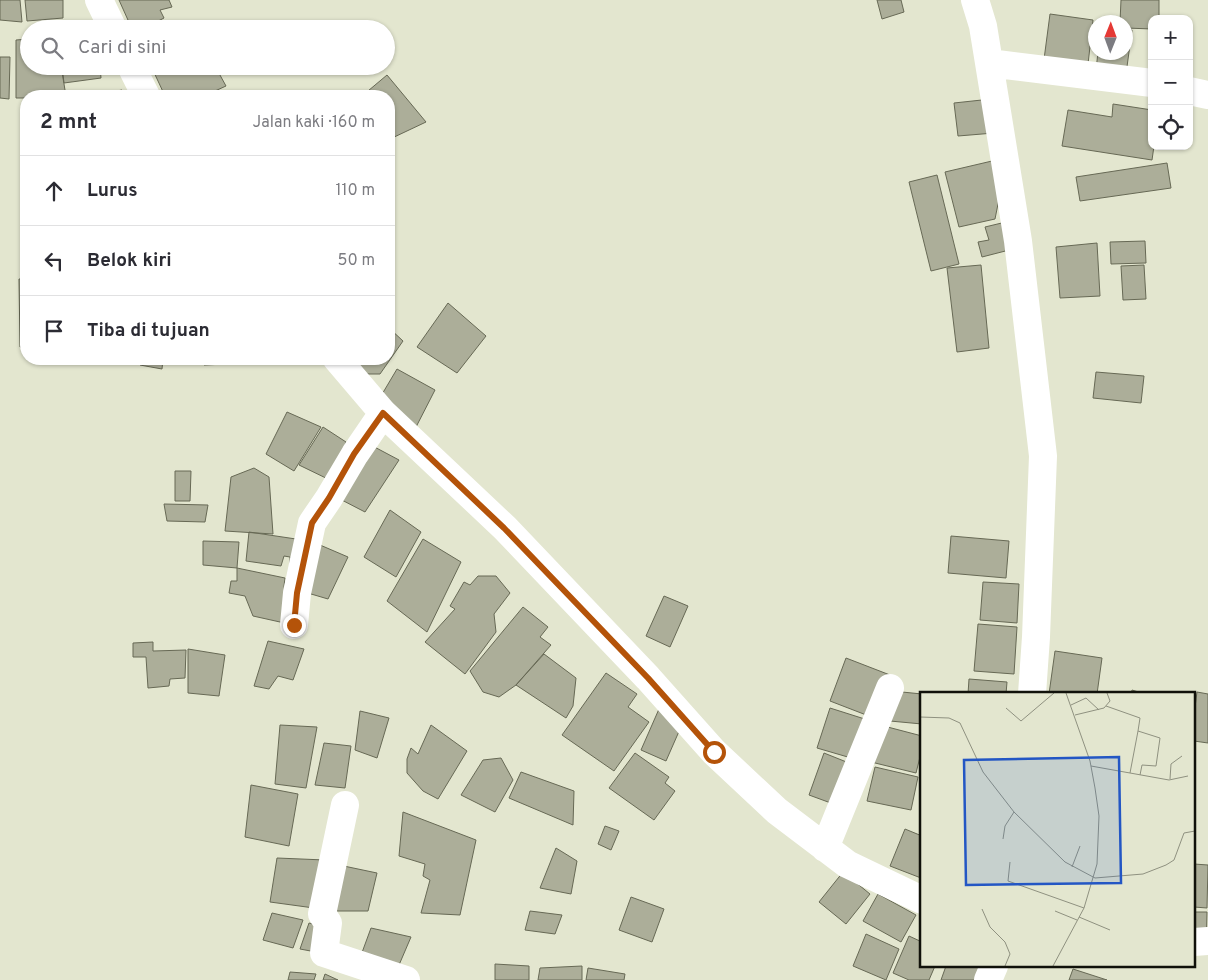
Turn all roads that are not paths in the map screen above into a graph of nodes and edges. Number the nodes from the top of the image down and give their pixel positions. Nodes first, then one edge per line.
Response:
1 (99, 0) edge
2 (975, 0) edge
3 (109, 20) edge
4 (989, 63) junction
5 (136, 75) edge
6 (1148, 83) edge
7 (143, 90) edge
8 (1193, 92) edge
9 (1208, 94) edge
10 (342, 365) edge
11 (383, 413) junction
12 (294, 625) dead end
13 (890, 688) dead end
14 (1032, 692) edge
15 (345, 805) dead end
16 (825, 848) junction
17 (920, 899) edge
18 (993, 968) edge
19 (406, 980) edge
20 (988, 980) edge

1 - 3 street
2 - 4 street
4 - 6 street
4 - 14 street
5 - 7 street
8 - 9 street
10 - 11 street
11 - 12 street
11 - 16 street
13 - 16 street
15 - 19 street
16 - 17 street
18 - 20 street

